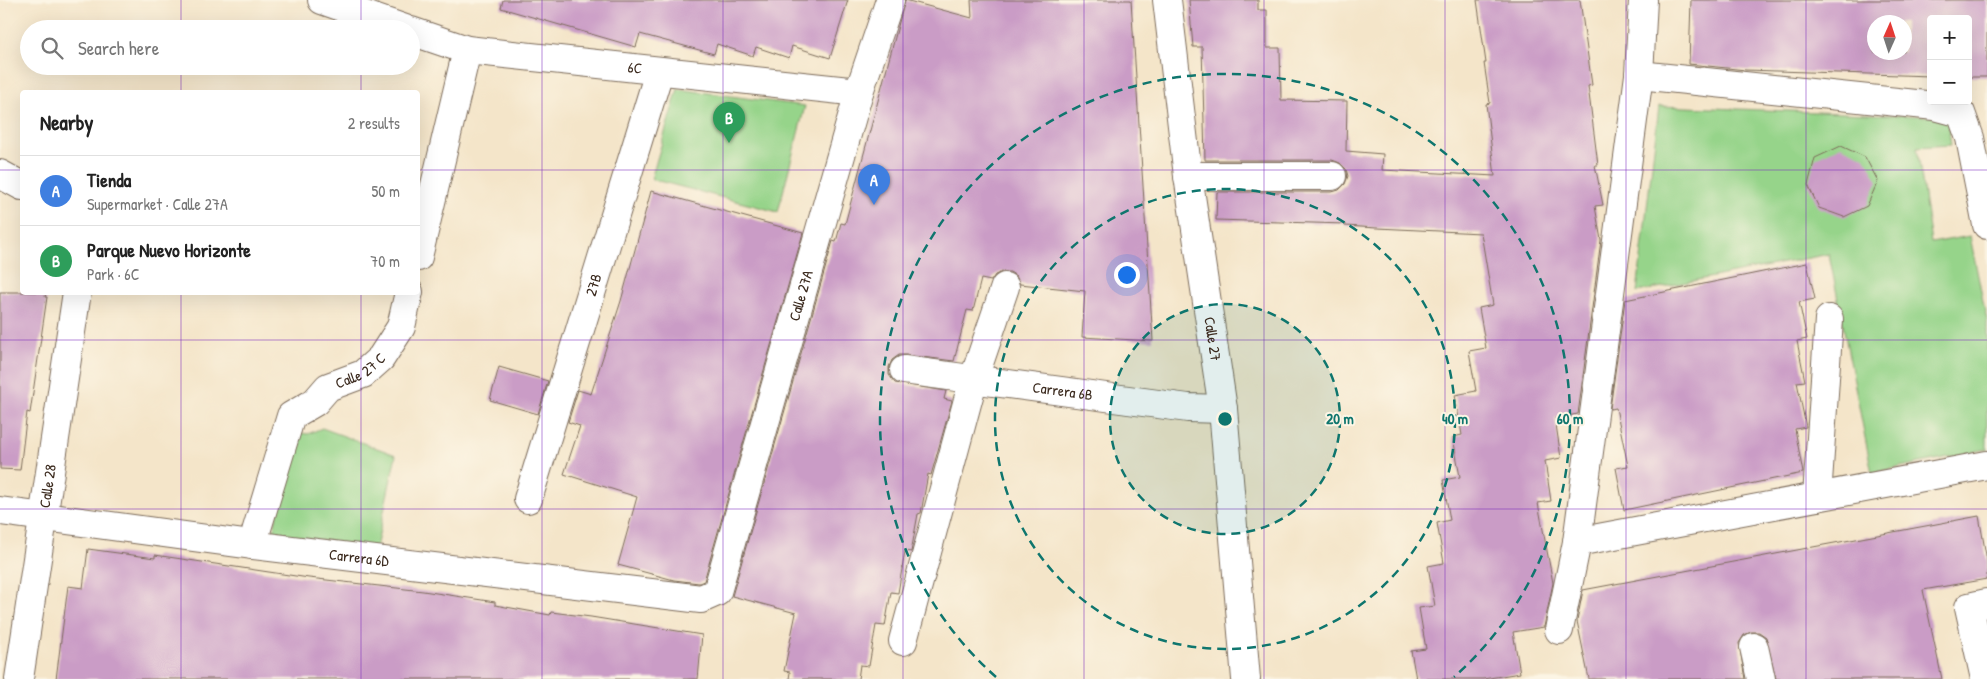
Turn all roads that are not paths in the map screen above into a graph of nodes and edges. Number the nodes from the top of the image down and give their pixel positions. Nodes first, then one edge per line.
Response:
1 (322, 0) edge
2 (890, 0) edge
3 (1167, 0) edge
4 (1643, 0) edge
5 (379, 20) edge
6 (420, 34) edge
7 (467, 50) junction
8 (659, 72) junction
9 (1639, 75) junction
10 (859, 92) junction
11 (0, 174) edge
12 (1188, 176) junction
13 (1332, 176) dead end
14 (20, 185) edge
15 (1987, 225) edge
16 (420, 249) edge
17 (1006, 287) dead end
18 (77, 295) edge
19 (408, 295) edge
20 (1829, 319) dead end
21 (904, 370) dead end
22 (973, 381) junction
23 (1223, 409) junction
24 (1987, 465) edge
25 (1818, 497) junction
26 (528, 499) dead end
27 (0, 511) edge
28 (43, 515) junction
29 (1577, 542) junction
30 (252, 545) junction
31 (717, 592) joint
32 (1987, 603) edge
33 (1559, 630) dead end
34 (903, 641) dead end
35 (1754, 647) dead end
36 (19, 679) edge
37 (1246, 679) edge
38 (1761, 679) edge
39 (1984, 679) edge

1 - 5 street
2 - 10 street, Calle 27A
3 - 12 street, Calle 27
4 - 9 street
6 - 7 street, 6C
7 - 8 street, 6C
7 - 16 street
8 - 10 street, 6C
8 - 26 street, 27B
9 - 15 street
9 - 29 street
10 - 31 street, Calle 27A
11 - 14 street
12 - 13 street
12 - 23 street, Calle 27
17 - 22 street
18 - 28 street, Calle 28
19 - 30 street, Calle 27 C
20 - 25 street
21 - 22 street, Carrera 6B
22 - 23 street, Carrera 6B
22 - 34 street
23 - 37 street, Calle 27
24 - 25 street
25 - 29 street
27 - 28 street, Carrera 6D
28 - 30 street, Carrera 6D
28 - 36 street, Calle 28
29 - 33 street
30 - 31 street, Carrera 6D
32 - 39 street
35 - 38 street

